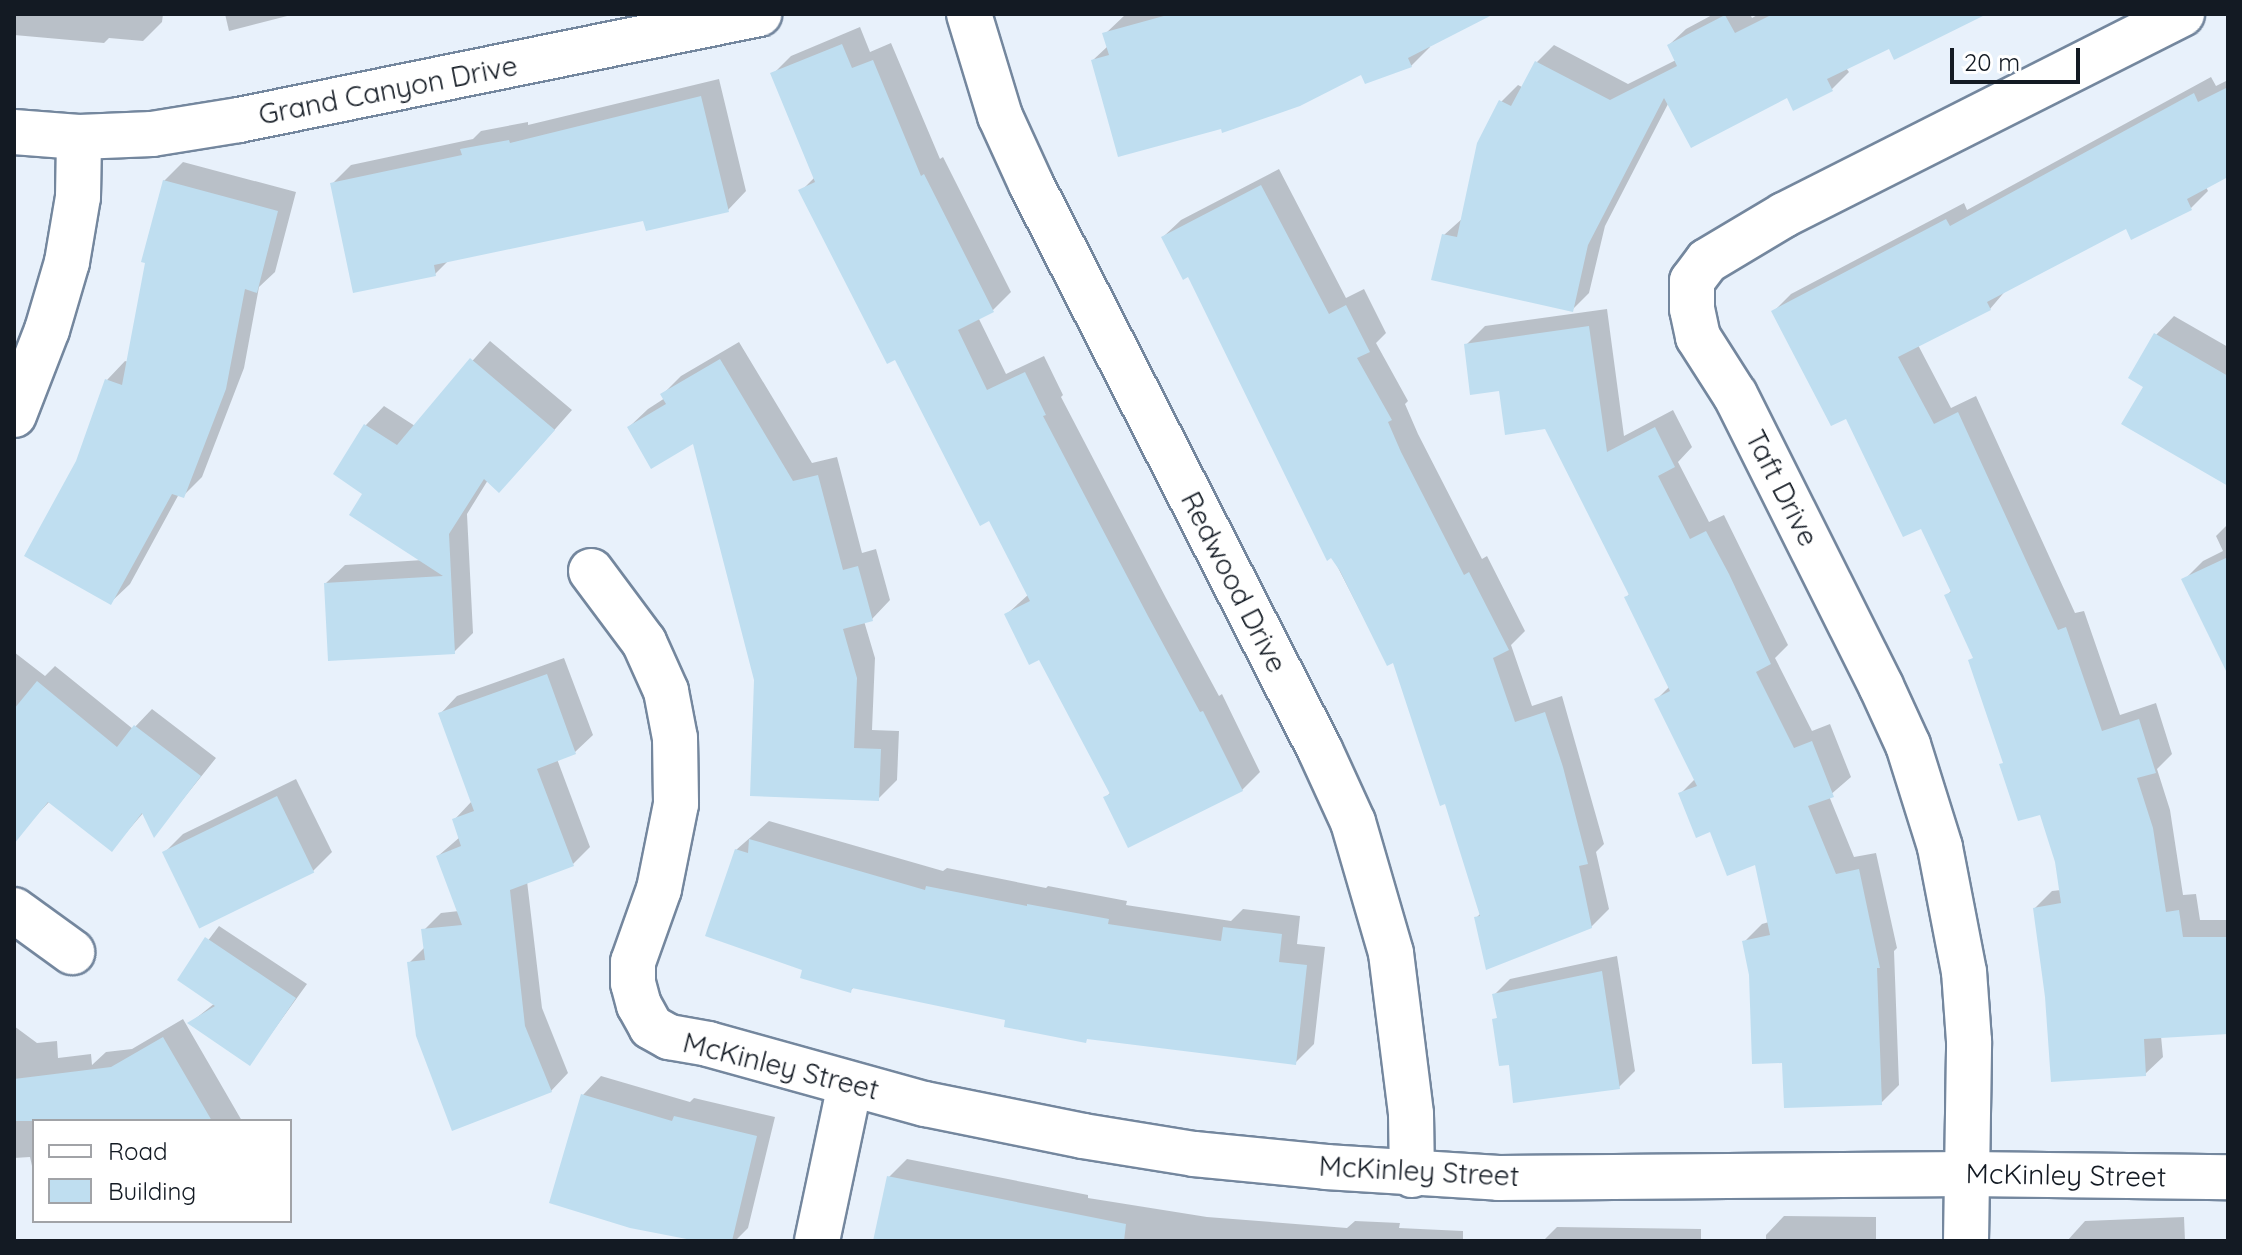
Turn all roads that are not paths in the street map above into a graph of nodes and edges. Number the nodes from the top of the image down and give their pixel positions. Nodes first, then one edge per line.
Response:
1 (759, 14) edge
2 (969, 14) edge
3 (2182, 14) edge
4 (14, 132) edge
5 (79, 137) junction
6 (14, 415) edge
7 (591, 571) dead end
8 (14, 910) edge
9 (72, 952) dead end
10 (850, 1084) junction
11 (1968, 1174) junction
12 (1412, 1175) junction
13 (2228, 1177) edge
14 (817, 1241) edge
15 (1966, 1241) edge

1 - 5 street, Grand Canyon Drive
2 - 12 street, Redwood Drive
3 - 11 street, Taft Drive
4 - 5 street, Grand Canyon Drive
5 - 6 street
7 - 10 street, McKinley Street
8 - 9 street
10 - 12 street, McKinley Street
10 - 14 street
11 - 12 street, McKinley Street
11 - 13 street, McKinley Street
11 - 15 street, Taft Drive

